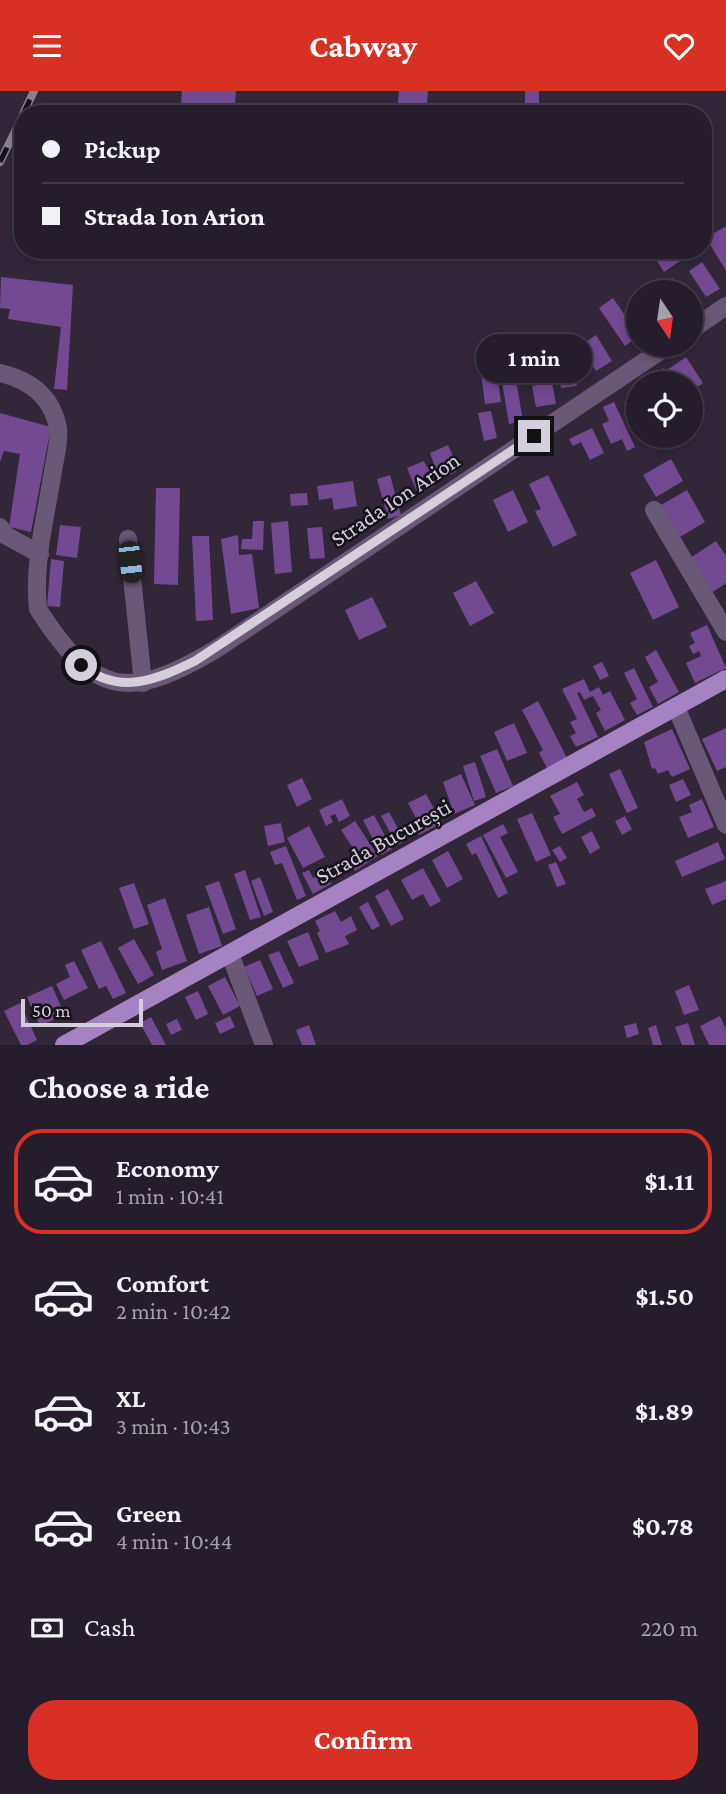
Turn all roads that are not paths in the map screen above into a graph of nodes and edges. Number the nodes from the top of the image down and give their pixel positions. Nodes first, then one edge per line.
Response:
1 (726, 306) edge
2 (704, 321) edge
3 (651, 357) edge
4 (0, 373) edge
5 (654, 510) dead end
6 (0, 527) edge
7 (128, 539) dead end
8 (40, 554) junction
9 (726, 632) edge
10 (726, 679) edge
11 (143, 683) junction
12 (676, 707) junction
13 (726, 825) edge
14 (230, 954) junction
15 (64, 1045) edge
16 (264, 1045) edge

1 - 2 street
3 - 11 street, Strada Ion Arion
4 - 8 street
5 - 9 street
6 - 8 street
7 - 11 street
8 - 11 street
10 - 12 main road, Strada București
12 - 13 street
12 - 14 main road, Strada București
14 - 15 main road, Strada București
14 - 16 street

